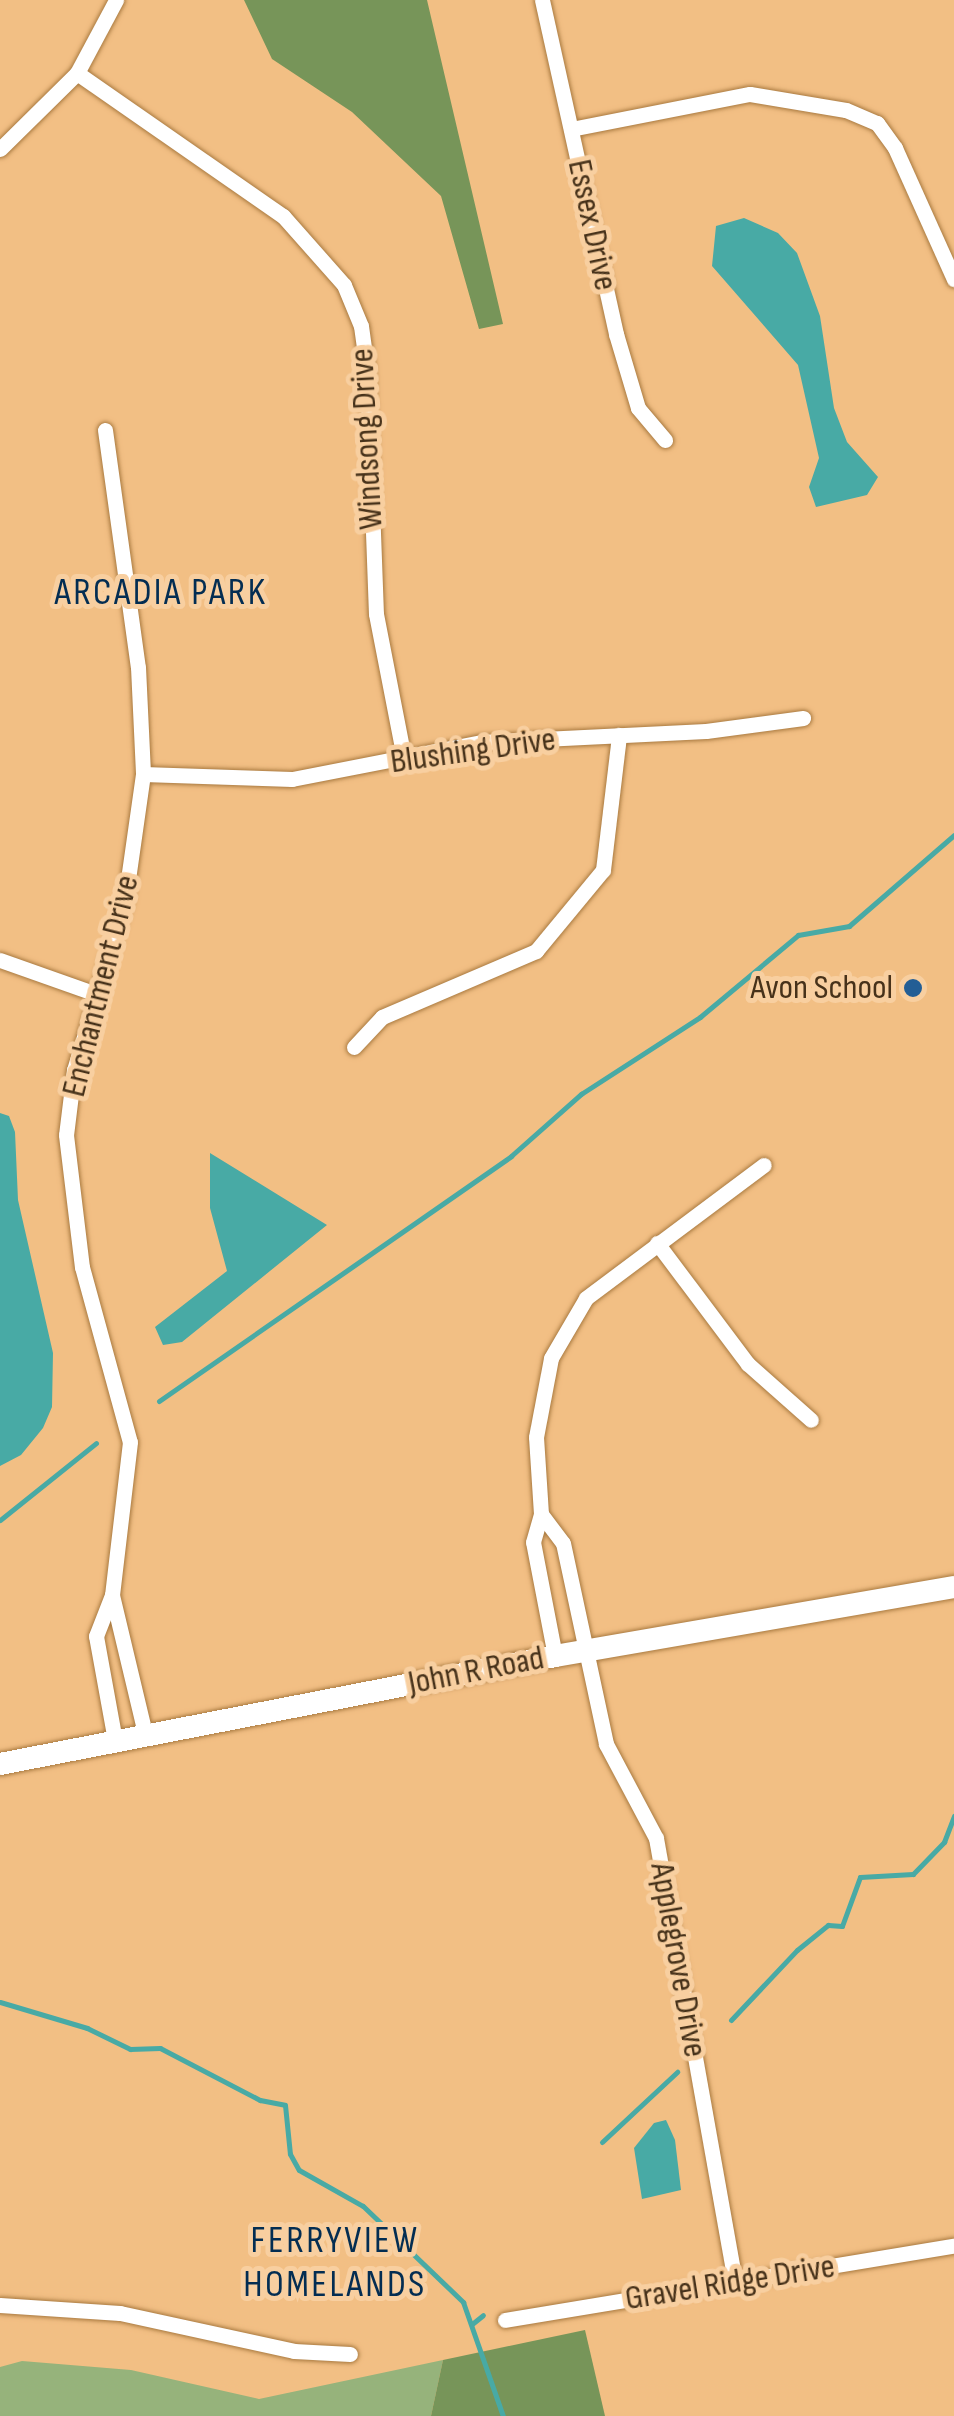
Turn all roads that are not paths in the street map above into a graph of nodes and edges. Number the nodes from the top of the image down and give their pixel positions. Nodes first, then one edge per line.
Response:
1 (116, 0) edge
2 (542, 0) edge
3 (77, 73) junction
4 (571, 129) junction
5 (0, 149) edge
6 (954, 279) edge
7 (105, 430) dead end
8 (665, 440) dead end
9 (803, 718) dead end
10 (620, 735) junction
11 (404, 758) junction
12 (143, 774) junction
13 (0, 960) edge
14 (96, 994) junction
15 (354, 1048) dead end
16 (764, 1165) dead end
17 (657, 1242) junction
18 (811, 1420) dead end
19 (541, 1514) junction
20 (954, 1587) edge
21 (112, 1595) junction
22 (587, 1650) junction
23 (555, 1656) junction
24 (145, 1734) junction
25 (115, 1741) junction
26 (0, 1764) edge
27 (954, 2246) edge
28 (735, 2282) junction
29 (0, 2306) edge
30 (505, 2320) dead end
31 (350, 2354) dead end

1 - 3 street
2 - 4 street, Essex Drive
3 - 5 street
3 - 11 street, Windsong Drive
4 - 6 street
4 - 8 street, Essex Drive
7 - 12 street, Enchantment Drive
9 - 10 street, Blushing Drive
10 - 11 street, Blushing Drive
10 - 15 street
11 - 12 street, Blushing Drive
12 - 14 street, Enchantment Drive
13 - 14 street
14 - 21 street, Enchantment Drive
16 - 17 street
17 - 18 street
17 - 19 street
19 - 22 street, Applegrove Drive
19 - 23 street
20 - 22 main road, John R Road
21 - 24 street, Enchantment Drive
21 - 25 street, Enchantment Drive
22 - 23 main road, John R Road
22 - 28 street, Applegrove Drive
23 - 24 main road, John R Road
24 - 25 main road, John R Road
25 - 26 main road, John R Road
27 - 28 street, Gravel Ridge Drive
28 - 30 street, Gravel Ridge Drive
29 - 31 street

